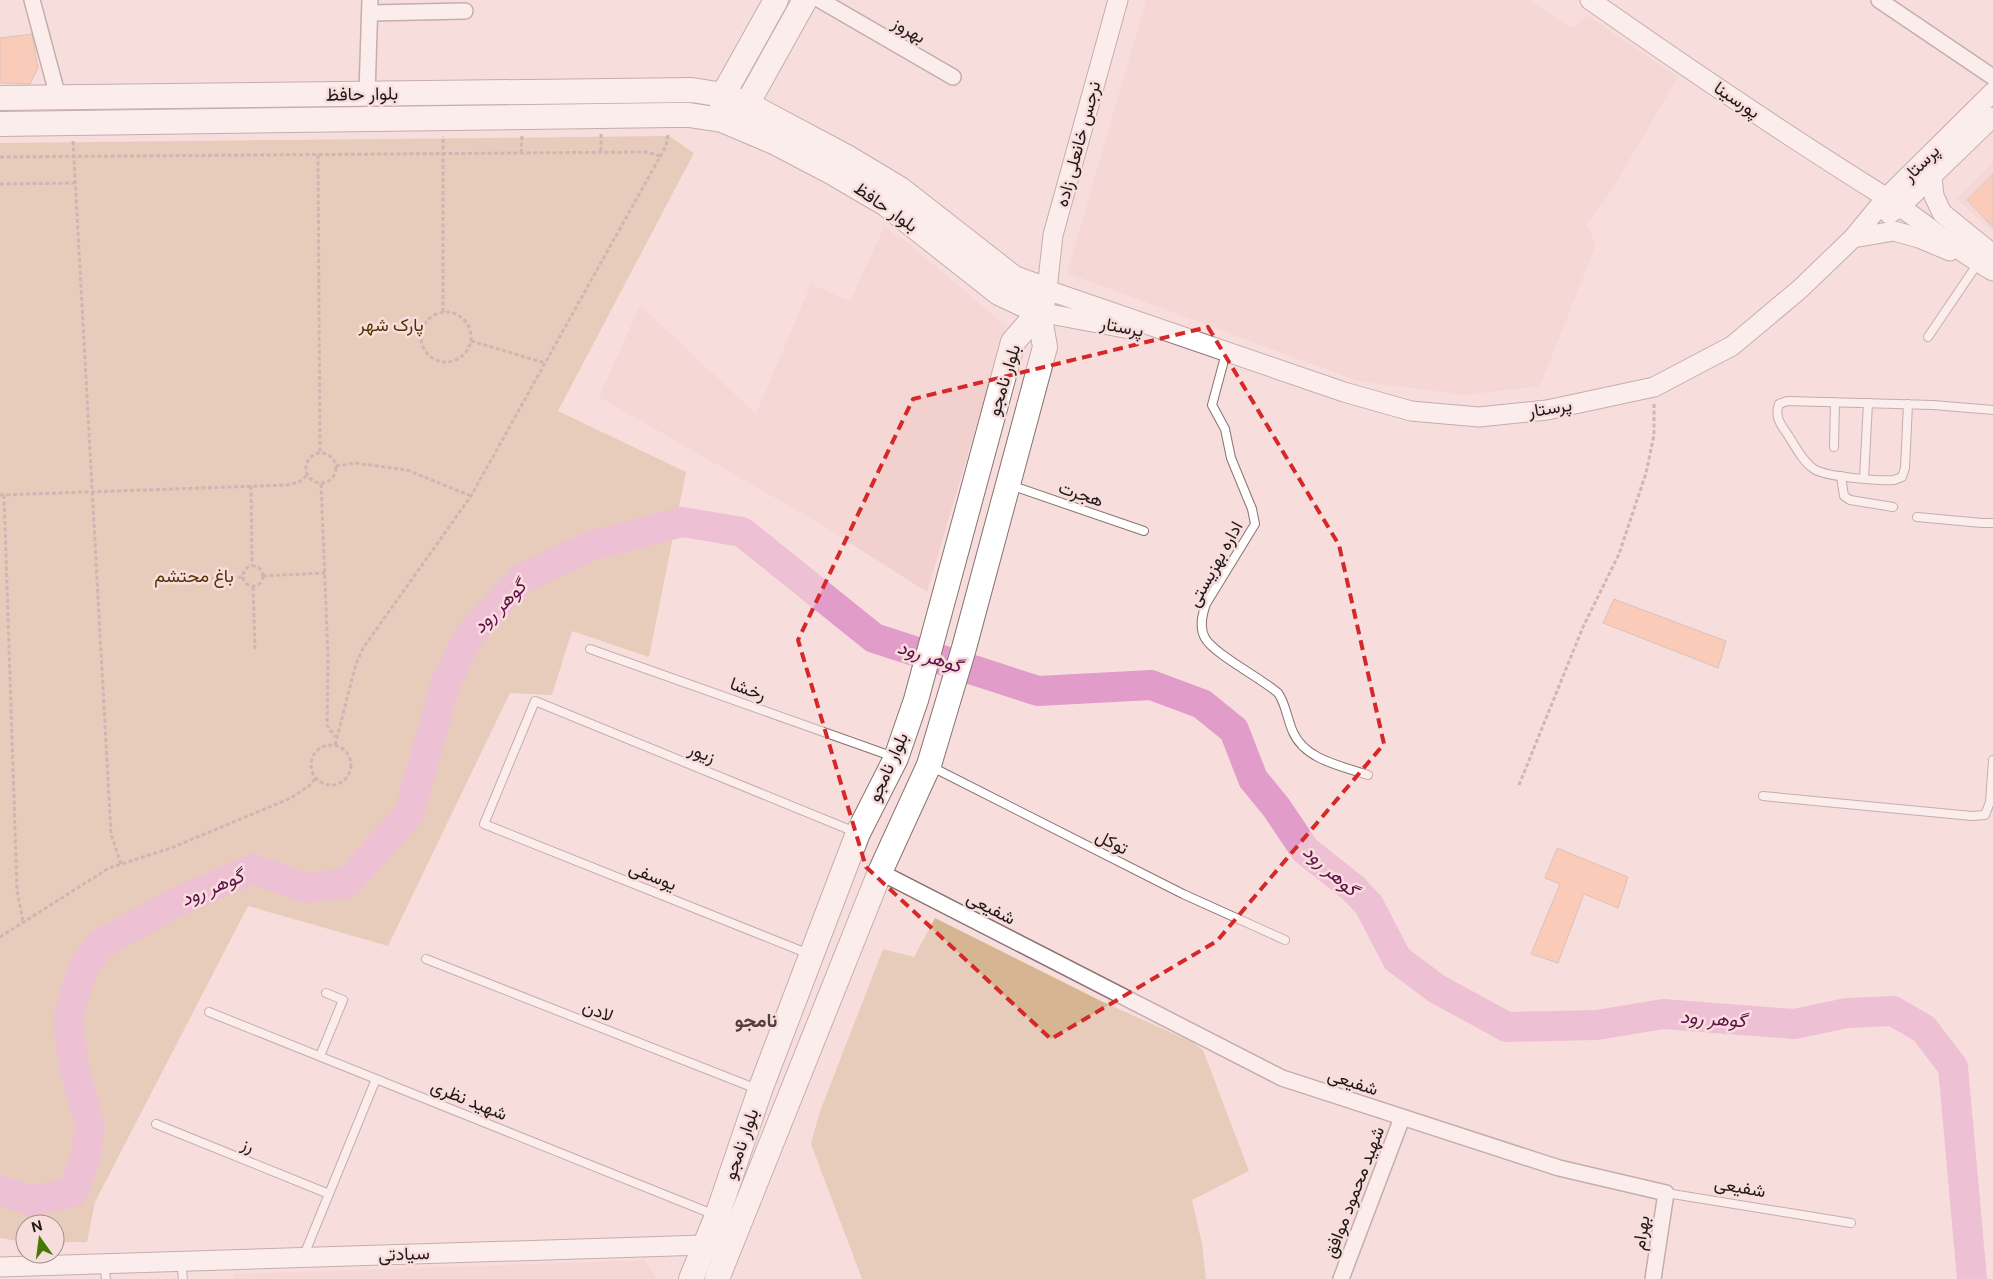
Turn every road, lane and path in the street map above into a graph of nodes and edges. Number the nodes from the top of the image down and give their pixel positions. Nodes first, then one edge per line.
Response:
1 (32, 0) edge
2 (776, 0) edge
3 (806, 0) edge
4 (820, 0) edge
5 (1118, 0) edge
6 (1590, 0) edge
7 (1879, 0) edge
8 (370, 6) edge
9 (465, 11) dead end
10 (953, 77) dead end
11 (1993, 78) edge
12 (1993, 92) edge
13 (367, 94) junction
14 (723, 95) junction
15 (58, 97) junction
16 (0, 98) edge
17 (747, 104) junction
18 (672, 115) junction
19 (1993, 117) edge
20 (722, 120) junction
21 (0, 124) edge
22 (67, 129) junction
23 (601, 131) dead end
24 (522, 132) dead end
25 (443, 133) dead end
26 (521, 153) junction
27 (601, 153) junction
28 (443, 154) junction
29 (318, 155) junction
30 (660, 156) junction
31 (0, 157) edge
32 (74, 157) junction
33 (1932, 176) junction
34 (75, 183) junction
35 (0, 184) edge
36 (1893, 202) junction
37 (1853, 238) junction
38 (1988, 264) edge
39 (1043, 301) junction
40 (443, 312) junction
41 (1928, 337) dead end
42 (471, 341) junction
43 (1226, 351) junction
44 (545, 363) junction
45 (1654, 387) junction
46 (1835, 402) junction
47 (1868, 403) junction
48 (1908, 404) junction
49 (1993, 410) edge
50 (1834, 447) dead end
51 (320, 453) junction
52 (336, 466) junction
53 (307, 475) junction
54 (1841, 476) junction
55 (1864, 478) junction
56 (321, 484) junction
57 (1008, 484) junction
58 (251, 486) junction
59 (92, 492) junction
60 (2, 495) edge
61 (471, 496) junction
62 (1893, 507) dead end
63 (1917, 517) dead end
64 (1993, 523) edge
65 (1144, 531) dead end
66 (252, 566) junction
67 (324, 573) junction
68 (263, 576) junction
69 (242, 577) junction
70 (186, 580) dead end
71 (253, 587) junction
72 (933, 636) junction
73 (964, 648) junction
74 (255, 649) dead end
75 (590, 649) dead end
76 (336, 737) junction
77 (335, 745) junction
78 (896, 758) junction
79 (1993, 760) edge
80 (929, 765) junction
81 (1368, 775) dead end
82 (315, 779) junction
83 (1520, 785) dead end
84 (1763, 796) dead end
85 (484, 824) joint
86 (858, 833) junction
87 (121, 864) junction
88 (880, 872) junction
89 (23, 922) junction
90 (0, 937) edge
91 (1285, 940) dead end
92 (811, 955) junction
93 (426, 959) dead end
94 (326, 993) dead end
95 (209, 1012) dead end
96 (320, 1056) junction
97 (376, 1078) junction
98 (760, 1090) junction
99 (1402, 1118) junction
100 (156, 1124) dead end
101 (1666, 1193) junction
102 (329, 1194) junction
103 (717, 1216) junction
104 (1851, 1223) dead end
105 (705, 1245) junction
106 (303, 1257) junction
107 (0, 1261) edge
108 (21, 1266) junction
109 (0, 1267) edge
110 (182, 1270) edge
111 (105, 1271) edge
112 (691, 1279) edge
113 (717, 1279) edge
114 (1341, 1279) edge
115 (1653, 1279) edge

1 - 15 street
2 - 14 main road
3 - 17 main road
4 - 10 street, بهروز
5 - 39 street, نرجس خانعلی زاده
6 - 36 street, پورسینا
7 - 11 street
8 - 9 street
8 - 13 street
12 - 36 street, پرستار
13 - 14 main road, بلوار حافظ
13 - 15 main road, بلوار حافظ
14 - 17 main road, بلوار حافظ
14 - 20 main road
15 - 16 main road, بلوار حافظ
15 - 22 main road
17 - 20 main road
17 - 39 main road, بلوار حافظ
18 - 20 main road, بلوار حافظ
18 - 22 main road, بلوار حافظ
18 - 30 path
19 - 33 street, پرستار
20 - 39 main road, بلوار حافظ
21 - 22 main road, بلوار حافظ
22 - 32 path
23 - 27 path
24 - 26 path
25 - 28 path
26 - 27 path
26 - 28 path
27 - 30 path
28 - 29 path
28 - 40 path
29 - 32 path
29 - 51 path
30 - 44 path
31 - 32 path
32 - 34 path
33 - 36 street, پرستار
33 - 38 street
34 - 35 path
34 - 59 path
36 - 37 street, پرستار
36 - 38 street, پورسینا
37 - 38 street
37 - 45 street, پرستار
38 - 41 lane
39 - 43 street, پرستار
39 - 57 main road, بلوار نامجو
39 - 72 main road, بلوار نامجو
40 - 42 path
40 - 42 path
42 - 44 path
43 - 45 street, پرستار
43 - 81 lane, اداره بهزیستی
44 - 61 path
45 - 83 path
46 - 47 lane
46 - 50 lane
46 - 54 lane
47 - 48 lane
47 - 55 lane
48 - 49 lane
48 - 55 lane
51 - 52 path
51 - 53 path
52 - 56 path
52 - 61 path
53 - 56 path
53 - 58 path
54 - 55 lane
54 - 62 lane
56 - 67 path
57 - 65 lane, هجرت
57 - 73 main road, بلوار نامجو
58 - 59 path
58 - 66 path
59 - 60 path
59 - 87 path
60 - 89 path
61 - 76 path
63 - 64 lane
66 - 68 path
66 - 69 path
67 - 68 path
67 - 76 path
68 - 71 path
69 - 70 path
69 - 71 path
71 - 74 path
72 - 73 main road
72 - 78 main road, بلوار نامجو
73 - 80 main road, بلوار نامجو
75 - 78 lane, رخشا
76 - 77 path
77 - 82 path
77 - 82 path
78 - 86 main road, بلوار نامجو
79 - 84 lane
80 - 88 main road, بلوار نامجو
80 - 91 lane, توکل
82 - 87 path
85 - 86 lane, زیور
85 - 92 lane, یوسفی
86 - 92 main road, بلوار نامجو
87 - 89 path
88 - 99 street, شفیعی
88 - 113 main road, بلوار نامجو
89 - 90 path
92 - 98 main road, بلوار نامجو
93 - 98 lane, لادن
94 - 96 lane
95 - 96 lane, شهید نظری
96 - 97 lane, شهید نظری
97 - 102 lane
97 - 103 lane, شهید نظری
98 - 103 main road, بلوار نامجو
99 - 101 street, شفیعی
99 - 114 street, شهید محمود موافق
100 - 102 lane, رز
101 - 104 lane, شفیعی
101 - 115 street, بهرام
102 - 106 lane
103 - 105 main road, بلوار نامجو
105 - 106 street, سیادتی
105 - 112 main road, بلوار نامجو
106 - 110 street, سیادتی
107 - 108 street
108 - 109 street, سیادتی
108 - 111 street, سیادتی
110 - 111 street, سیادتی

